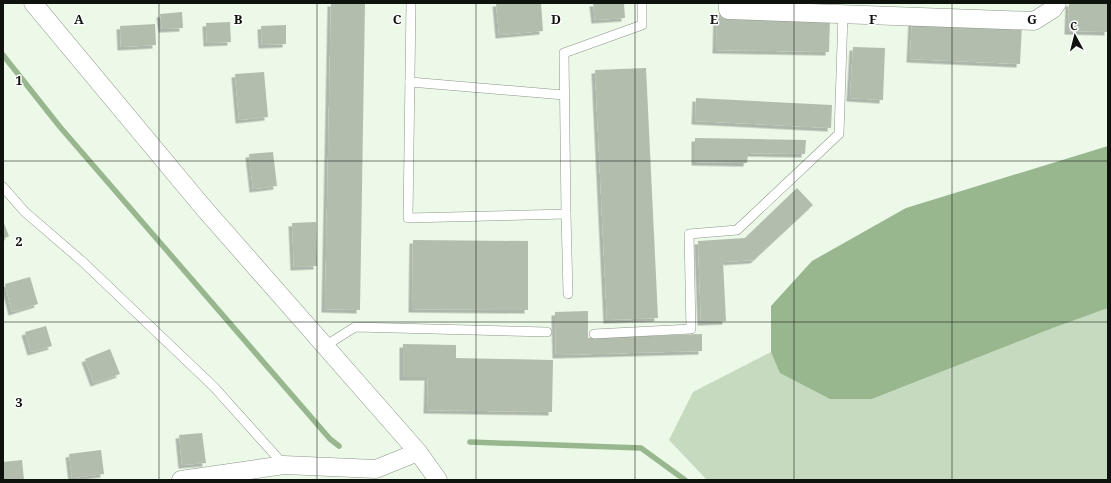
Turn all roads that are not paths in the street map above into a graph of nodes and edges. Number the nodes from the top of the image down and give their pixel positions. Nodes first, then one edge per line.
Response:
1 (33, 3) edge
2 (410, 3) edge
3 (642, 3) edge
4 (728, 3) edge
5 (1057, 3) edge
6 (893, 9) edge
7 (843, 14) junction
8 (410, 82) junction
9 (564, 95) junction
10 (3, 187) edge
11 (566, 214) junction
12 (568, 294) dead end
13 (547, 332) dead end
14 (594, 334) dead end
15 (325, 346) junction
16 (418, 452) junction
17 (284, 465) junction
18 (181, 480) edge
19 (438, 480) edge

1 - 15 street
2 - 8 lane
3 - 9 lane
4 - 7 street
5 - 6 street
6 - 7 street
7 - 14 lane
8 - 9 lane
8 - 11 lane
9 - 11 lane
10 - 17 lane
11 - 12 lane
13 - 15 lane
15 - 16 street
16 - 17 street
16 - 19 street
17 - 18 street

